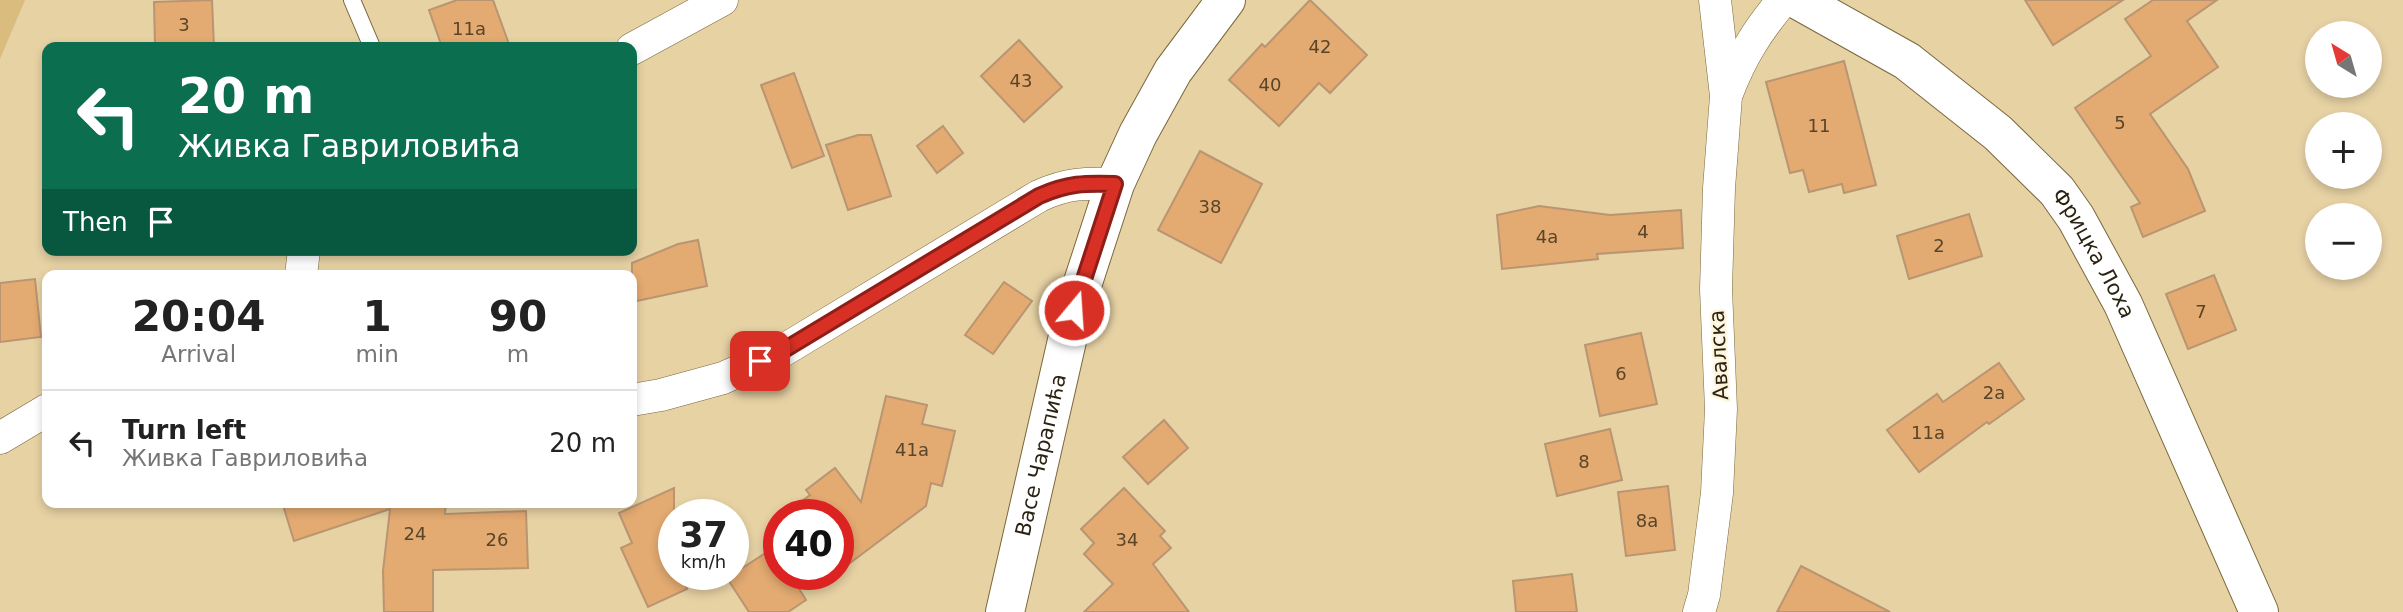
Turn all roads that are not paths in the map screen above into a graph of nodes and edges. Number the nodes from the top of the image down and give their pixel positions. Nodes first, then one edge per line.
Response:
1 (352, 0) edge
2 (722, 0) edge
3 (1226, 0) edge
4 (1716, 0) edge
5 (1783, 0) edge
6 (1798, 0) edge
7 (370, 42) edge
8 (637, 46) edge
9 (1726, 96) junction
10 (1115, 184) junction
11 (637, 399) edge
12 (42, 413) edge
13 (0, 438) edge
14 (1005, 612) edge
15 (1699, 612) edge
16 (2259, 612) edge

1 - 7 lane
2 - 8 street
3 - 10 street, Васе Чарапића
4 - 9 street, Авалска
5 - 9 street, Авалска
6 - 16 street, Фрицка Лоха
9 - 15 street, Авалска
10 - 11 street
10 - 14 street, Васе Чарапића
12 - 13 street

